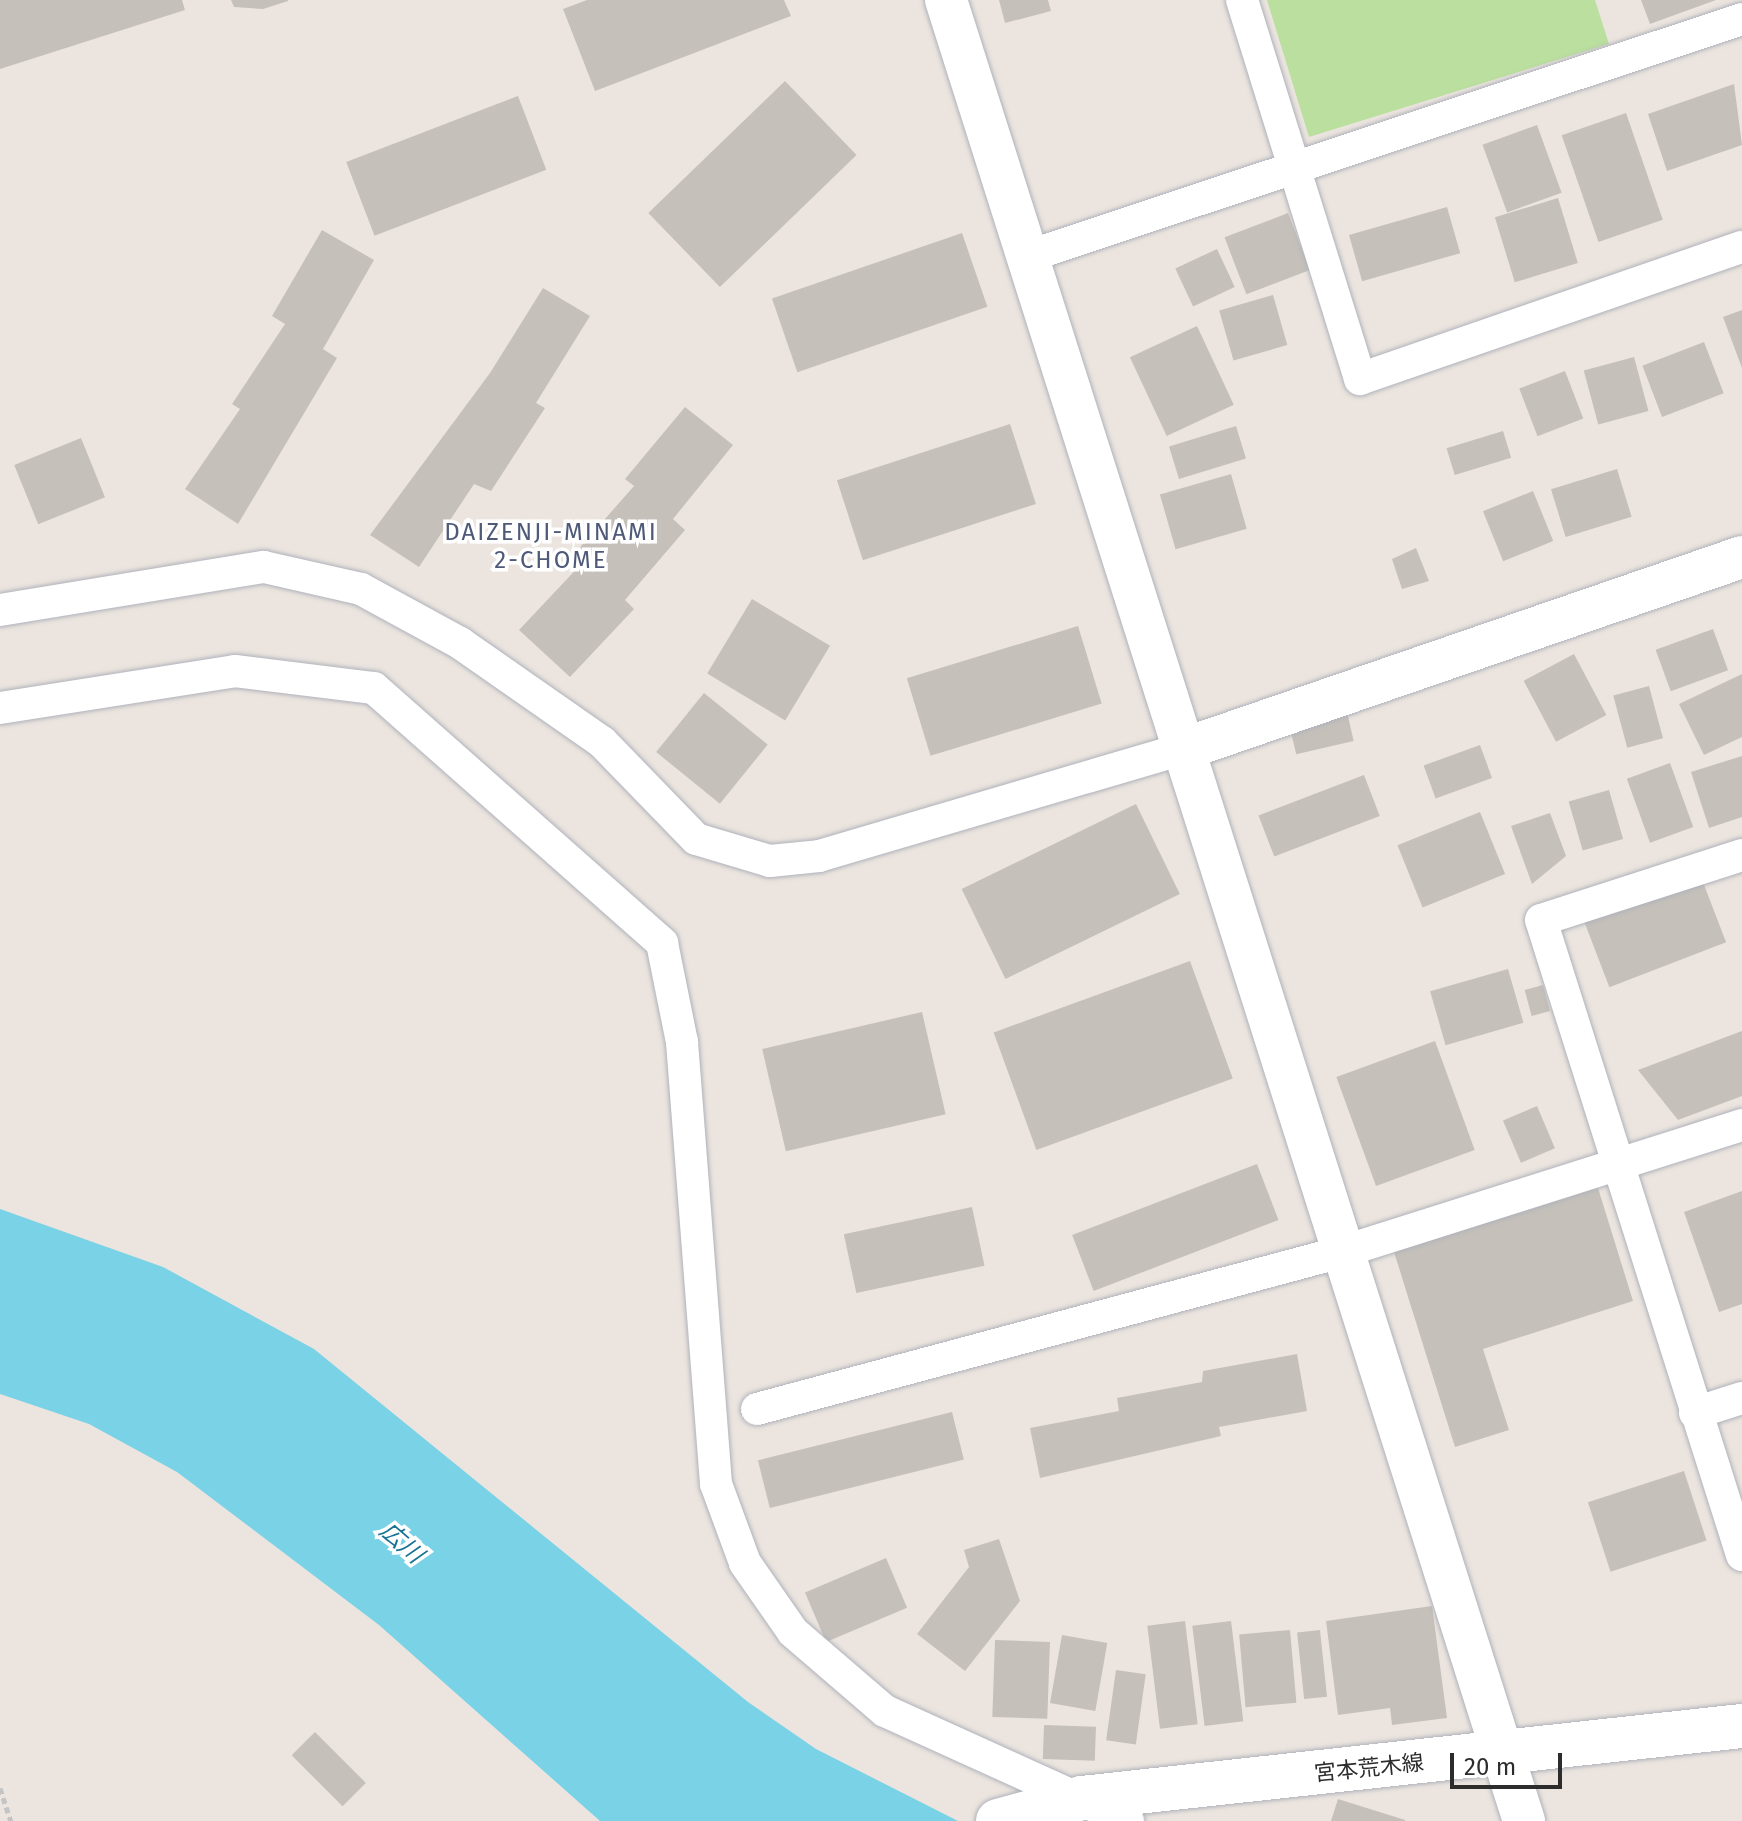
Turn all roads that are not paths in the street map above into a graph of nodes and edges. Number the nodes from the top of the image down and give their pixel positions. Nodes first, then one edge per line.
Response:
1 (946, 0) edge
2 (1242, 0) edge
3 (1739, 0) edge
4 (1742, 6) edge
5 (1742, 19) edge
6 (1293, 167) junction
7 (1742, 247) edge
8 (1029, 256) junction
9 (1742, 557) edge
10 (0, 610) edge
11 (0, 708) edge
12 (1187, 748) junction
13 (1742, 855) edge
14 (1742, 1125) edge
15 (1614, 1166) junction
16 (1345, 1251) junction
17 (1742, 1398) edge
18 (757, 1409) dead end
19 (1695, 1413) junction
20 (1742, 1555) edge
21 (1742, 1726) edge
22 (1503, 1753) junction
23 (1082, 1798) junction
24 (1012, 1816) edge
25 (1128, 1821) edge
26 (1524, 1821) edge

1 - 8 street
2 - 6 street
3 - 4 street
5 - 6 street
6 - 7 street
6 - 8 street
8 - 12 street
9 - 12 street
10 - 12 street
11 - 23 street
12 - 16 street
13 - 15 street
14 - 15 street
15 - 16 street
15 - 19 street
16 - 18 street
16 - 22 street
17 - 19 street
19 - 20 street
21 - 22 main road, 宮本荒木線
22 - 23 main road, 宮本荒木線
22 - 26 street
23 - 24 main road, 宮本荒木線
23 - 25 street

